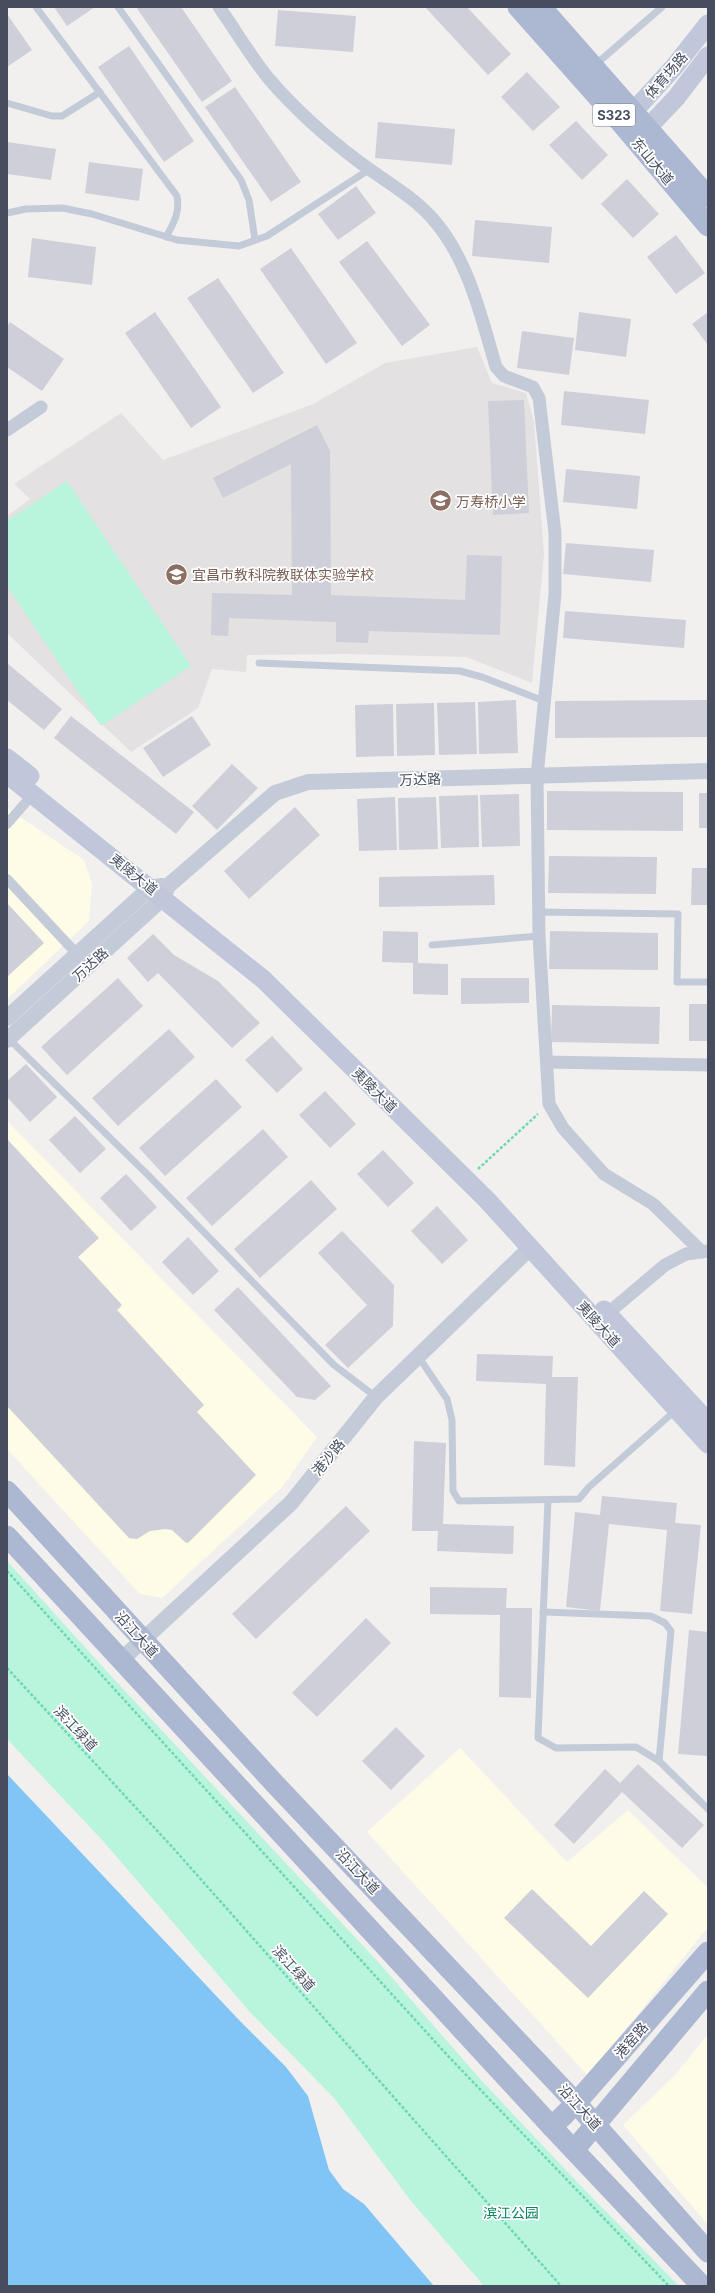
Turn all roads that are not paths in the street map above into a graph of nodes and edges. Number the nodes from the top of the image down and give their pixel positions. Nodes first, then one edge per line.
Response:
1 (36, 7) edge
2 (118, 7) edge
3 (219, 7) edge
4 (518, 7) edge
5 (541, 7) edge
6 (662, 7) edge
7 (708, 24) edge
8 (708, 56) edge
9 (593, 67) junction
10 (100, 92) junction
11 (7, 103) edge
12 (628, 118) junction
13 (641, 135) junction
14 (370, 169) junction
15 (708, 197) edge
16 (7, 213) edge
17 (708, 226) edge
18 (166, 237) junction
19 (255, 240) junction
20 (41, 407) dead end
21 (7, 430) edge
22 (259, 663) dead end
23 (544, 701) junction
24 (7, 758) edge
25 (708, 771) edge
26 (7, 774) edge
27 (537, 776) junction
28 (33, 794) junction
29 (7, 824) edge
30 (7, 879) edge
31 (160, 891) junction
32 (539, 912) junction
33 (539, 936) junction
34 (432, 945) dead end
35 (77, 954) junction
36 (708, 982) edge
37 (7, 1018) edge
38 (8, 1039) edge
39 (547, 1062) junction
40 (708, 1065) edge
41 (530, 1248) junction
42 (705, 1251) edge
43 (607, 1314) junction
44 (418, 1356) junction
45 (376, 1397) junction
46 (677, 1409) junction
47 (708, 1422) edge
48 (708, 1444) edge
49 (7, 1491) edge
50 (548, 1500) junction
51 (7, 1536) edge
52 (543, 1612) junction
53 (142, 1641) junction
54 (120, 1661) junction
55 (659, 1761) junction
56 (708, 1809) edge
57 (708, 1952) edge
58 (708, 1991) edge
59 (576, 2103) junction
60 (594, 2124) junction
61 (552, 2128) junction
62 (574, 2150) junction
63 (708, 2252) edge
64 (702, 2286) edge

1 - 10 lane
2 - 19 lane
3 - 14 street
4 - 12 main road, 东山大道 / S323
5 - 9 main road, 东山大道 / S323
6 - 9 lane
7 - 12 main road, 体育场路
8 - 13 main road, 体育场路
9 - 12 main road, 东山大道 / S323
10 - 11 lane
10 - 18 lane
12 - 13 main road, 东山大道 / S323
13 - 15 main road, 东山大道 / S323
13 - 17 main road, 东山大道 / S323
14 - 19 lane
14 - 23 street
16 - 18 lane
18 - 19 lane
20 - 21 street
22 - 23 lane
23 - 27 street
24 - 31 main road, 夷陵大道
25 - 27 street, 万达路
26 - 28 main road, 夷陵大道
27 - 31 street, 万达路
27 - 32 street
28 - 29 street
28 - 31 main road, 夷陵大道
30 - 35 street
31 - 35 street, 万达路
31 - 38 street, 万达路
31 - 41 main road, 夷陵大道
31 - 43 main road, 夷陵大道
32 - 33 street
32 - 36 lane
33 - 34 lane
33 - 39 street
35 - 37 street, 万达路
38 - 45 lane
39 - 40 street
39 - 42 street
41 - 44 street, 港沙路
41 - 46 main road, 夷陵大道
42 - 43 street
43 - 47 main road, 夷陵大道
44 - 45 street, 港沙路
44 - 50 lane
45 - 53 street, 港沙路
46 - 48 main road, 夷陵大道
46 - 50 lane
49 - 53 main road, 沿江大道
50 - 52 lane
51 - 54 main road
52 - 55 lane
52 - 55 lane
53 - 54 street, 港沙路
53 - 59 main road, 沿江大道
54 - 61 main road
55 - 56 lane
57 - 59 main road, 港窑路
58 - 60 main road, 港窑路
59 - 60 main road, 沿江大道
59 - 61 main road, 港窑路
60 - 62 main road, 港窑路
60 - 63 main road, 沿江大道
61 - 62 main road
62 - 64 main road

